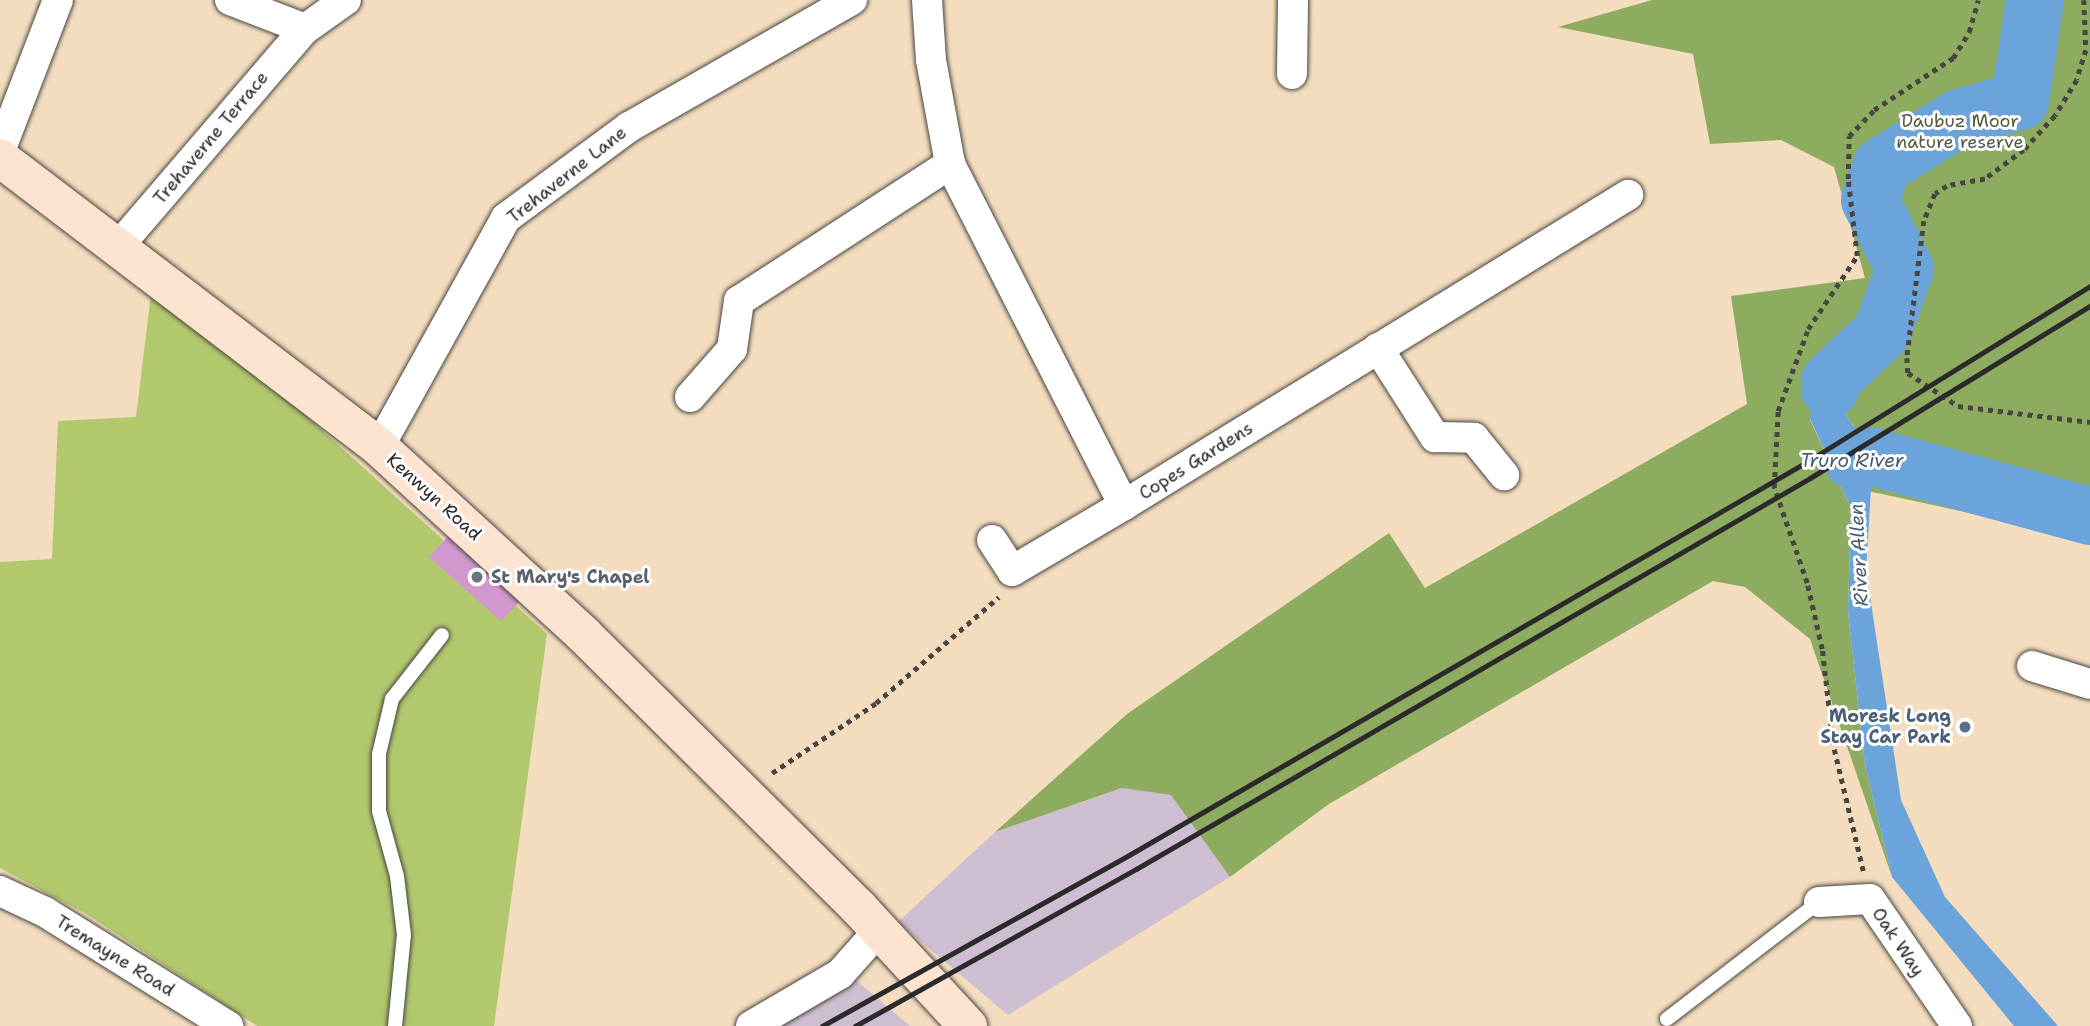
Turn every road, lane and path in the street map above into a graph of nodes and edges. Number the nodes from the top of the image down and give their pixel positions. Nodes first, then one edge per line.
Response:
1 (58, 0) edge
2 (230, 0) edge
3 (346, 0) edge
4 (852, 0) edge
5 (927, 0) edge
6 (1293, 0) edge
7 (1978, 0) edge
8 (2084, 0) edge
9 (305, 29) junction
10 (1292, 74) dead end
11 (0, 151) edge
12 (0, 158) edge
13 (950, 164) junction
14 (1628, 195) dead end
15 (117, 248) junction
16 (1378, 348) junction
17 (691, 397) dead end
18 (2090, 422) edge
19 (379, 447) junction
20 (1504, 475) dead end
21 (1124, 505) junction
22 (992, 540) dead end
23 (1012, 571) junction
24 (442, 635) dead end
25 (2032, 666) dead end
26 (2090, 684) edge
27 (742, 792) junction
28 (0, 891) edge
29 (1870, 900) junction
30 (1819, 902) joint
31 (869, 919) junction
32 (1667, 1019) dead end
33 (228, 1026) edge
34 (395, 1026) edge
35 (751, 1026) edge
36 (968, 1026) edge
37 (1957, 1026) edge

1 - 11 street
2 - 9 street
3 - 9 street, Trehaverne Terrace
4 - 19 street, Trehaverne Lane
5 - 13 street, Copes Gardens
6 - 10 street
7 - 29 path
8 - 18 path
9 - 15 street, Trehaverne Terrace
12 - 15 main road, Kenwyn Road
13 - 17 street
13 - 21 street, Copes Gardens
14 - 16 street, Copes Gardens
15 - 19 main road, Kenwyn Road
16 - 20 street
16 - 21 street, Copes Gardens
19 - 27 main road, Kenwyn Road
21 - 23 street
22 - 23 street
23 - 27 path
24 - 34 lane
25 - 26 street
27 - 31 main road, Kenwyn Road
28 - 33 street, Tremayne Road
29 - 30 street, Oak Way
29 - 37 street, Oak Way
30 - 32 lane
31 - 35 street
31 - 36 main road, Kenwyn Road

